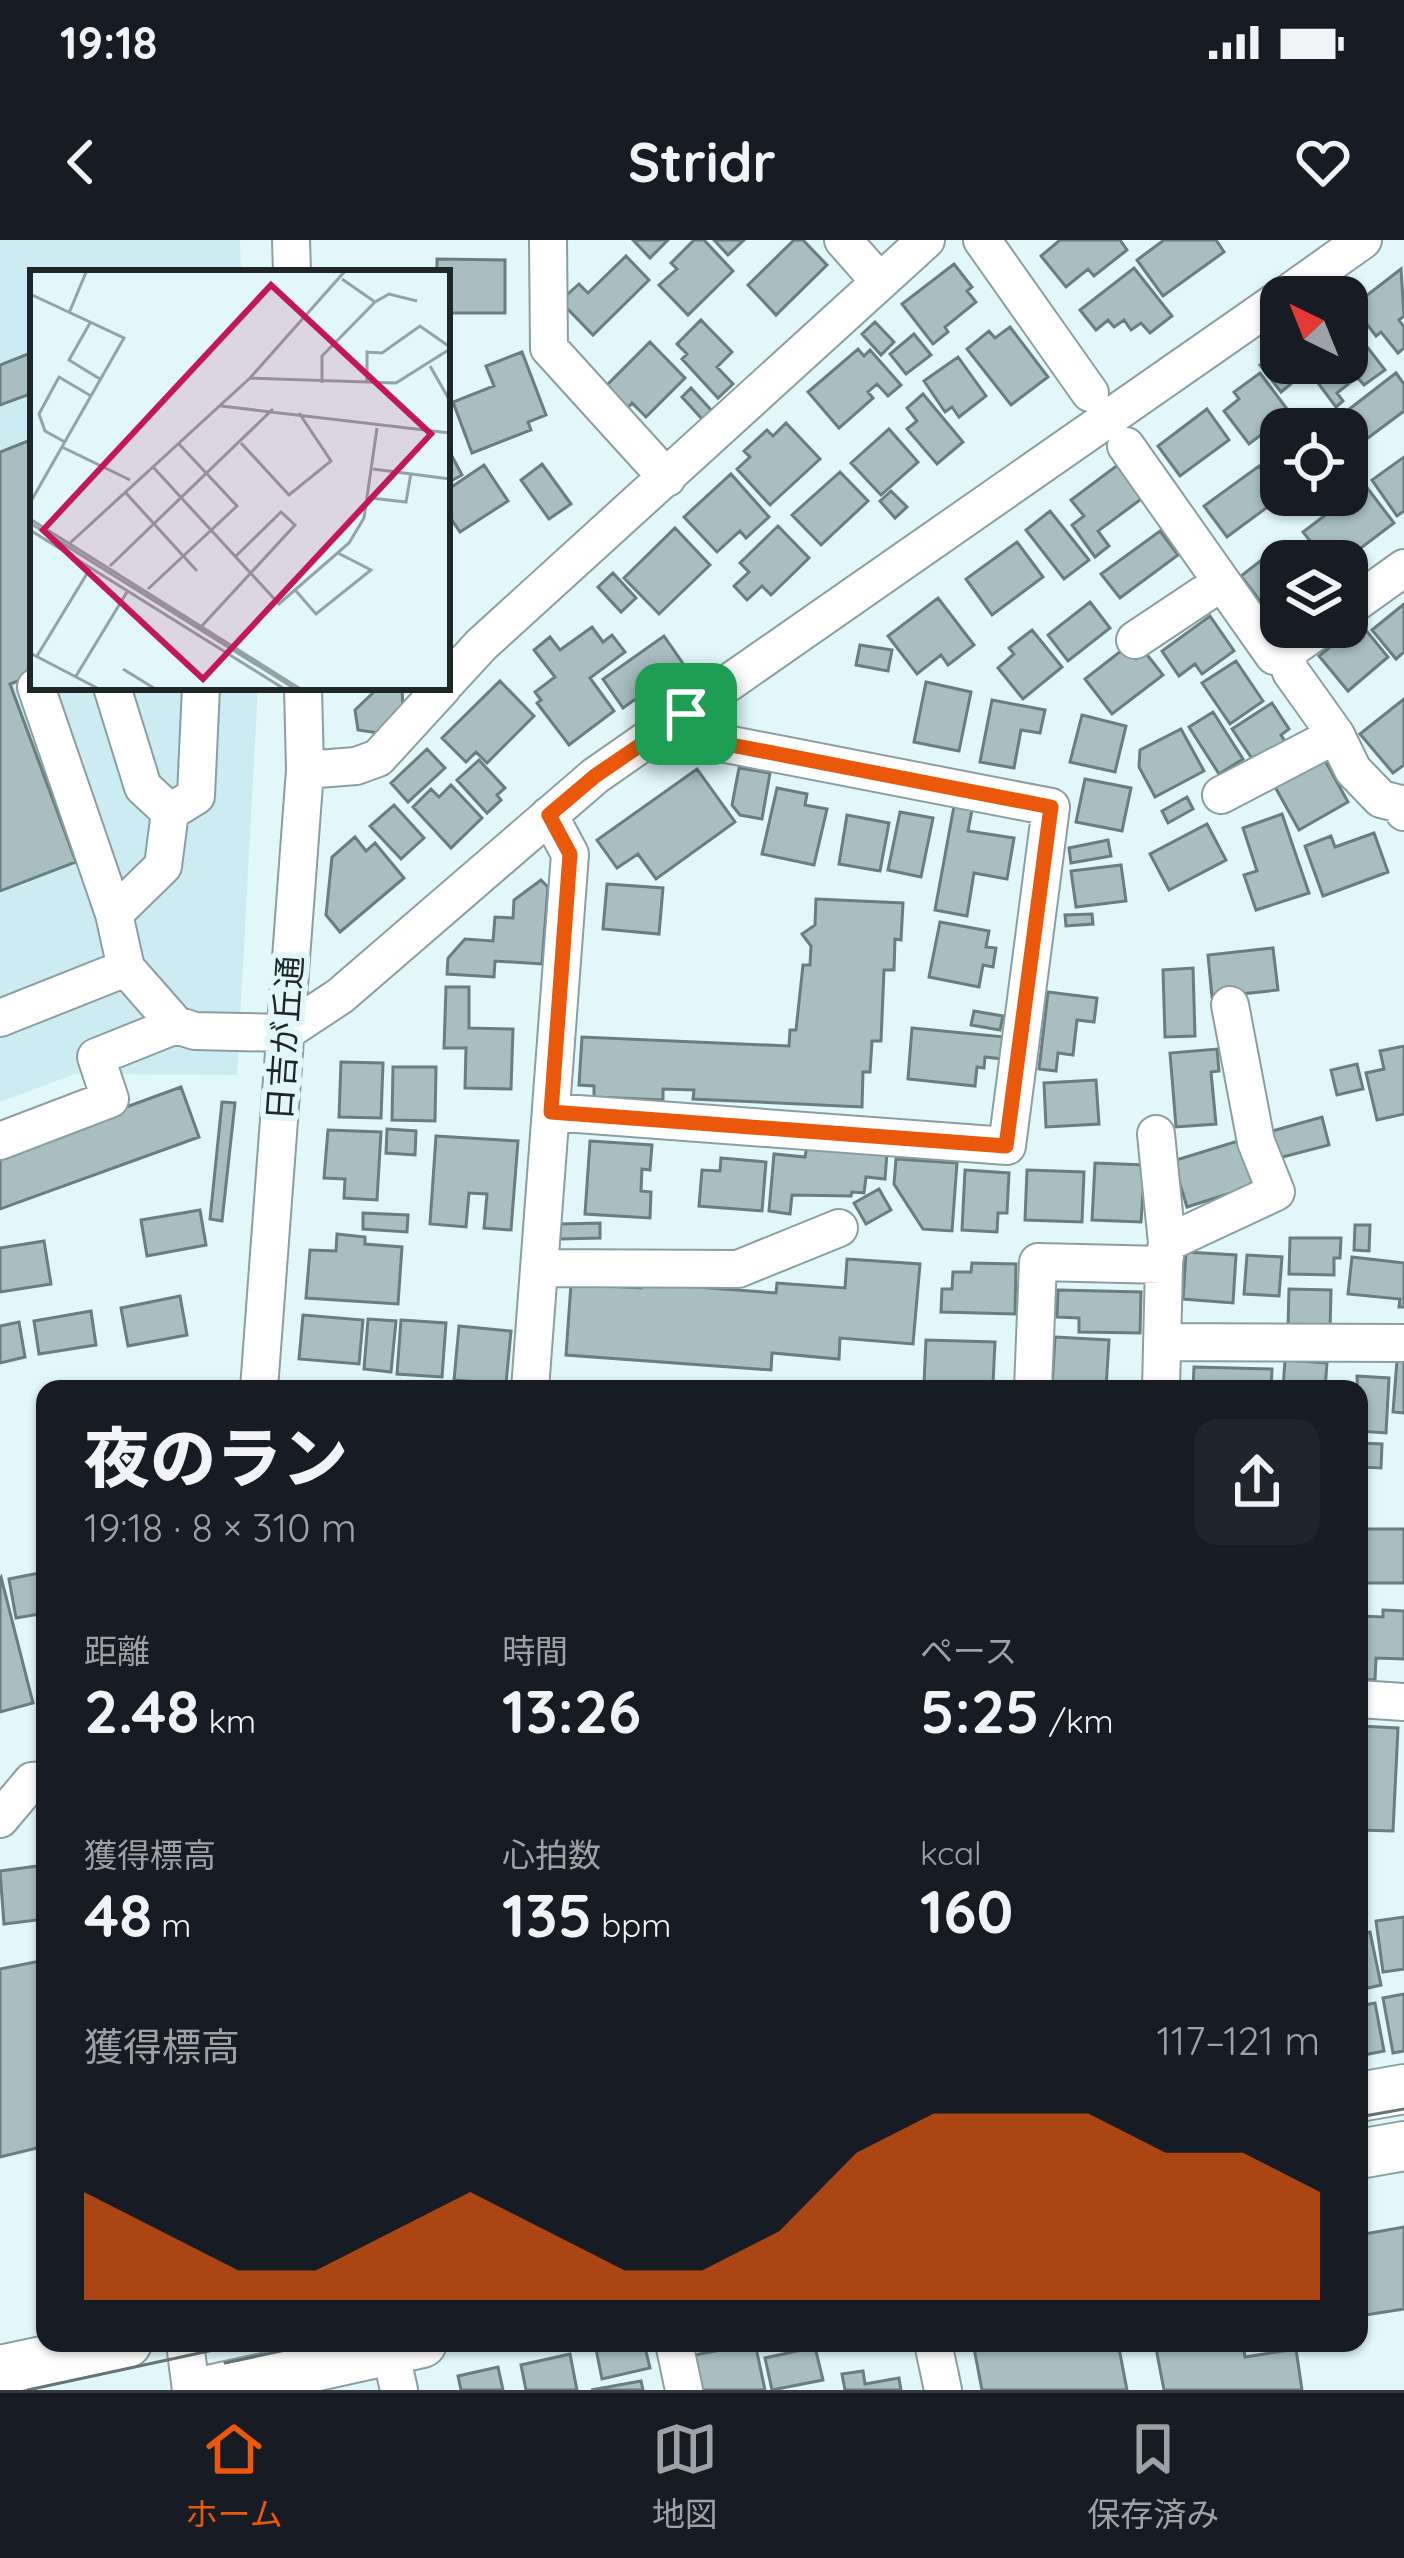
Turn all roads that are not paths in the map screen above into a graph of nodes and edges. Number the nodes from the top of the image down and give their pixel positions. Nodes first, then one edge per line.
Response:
1 (291, 240) edge
2 (548, 240) edge
3 (843, 240) edge
4 (926, 240) edge
5 (982, 240) edge
6 (1363, 240) edge
7 (292, 270) edge
8 (1313, 276) edge
9 (880, 281) junction
10 (1260, 313) edge
11 (1090, 393) dead end
12 (1126, 446) dead end
13 (667, 478) junction
14 (1404, 568) edge
15 (1222, 582) junction
16 (1368, 594) edge
17 (1135, 640) dead end
18 (1292, 648) edge
19 (1284, 654) junction
20 (450, 680) edge
21 (37, 690) edge
22 (113, 690) edge
23 (201, 690) edge
24 (304, 690) edge
25 (440, 690) edge
26 (686, 714) junction
27 (1336, 735) junction
28 (305, 770) junction
29 (1221, 795) dead end
30 (1403, 806) edge
31 (170, 812) junction
32 (549, 815) junction
33 (114, 914) junction
34 (126, 968) junction
35 (1230, 1005) dead end
36 (0, 1018) edge
37 (176, 1025) junction
38 (284, 1033) junction
39 (551, 1112) junction
40 (1156, 1134) dead end
41 (0, 1142) edge
42 (839, 1228) dead end
43 (1165, 1254) junction
44 (540, 1268) junction
45 (1162, 1342) junction
46 (1404, 1343) edge
47 (260, 1380) edge
48 (531, 1380) edge
49 (1033, 1380) edge
50 (1161, 1380) edge
51 (1368, 1700) edge
52 (1404, 1702) edge
53 (36, 1781) edge
54 (0, 1819) edge
55 (1404, 2089) edge
56 (1368, 2095) edge
57 (1404, 2146) edge
58 (1368, 2152) edge
59 (85, 2352) edge
60 (185, 2352) edge
61 (676, 2352) edge
62 (935, 2352) edge
63 (404, 2361) edge
64 (0, 2370) edge
65 (190, 2390) edge
66 (209, 2390) edge
67 (685, 2390) edge
68 (944, 2390) edge

1 - 7 street
2 - 13 street
3 - 9 street
4 - 9 street
5 - 11 street
6 - 8 street
9 - 13 street
10 - 26 street
12 - 15 street
13 - 20 street
14 - 16 street
15 - 17 street
15 - 19 street
18 - 19 street
19 - 27 street
21 - 33 street
22 - 31 street
23 - 31 street
24 - 28 street, 日吉が丘通
25 - 28 street
26 - 32 street
26 - 39 street
27 - 29 street
27 - 30 street
28 - 38 street, 日吉が丘通
31 - 33 street
32 - 38 street
32 - 39 street
33 - 34 street
34 - 36 street
34 - 37 street
35 - 43 street
37 - 38 street
37 - 41 street
38 - 47 street, 日吉が丘通
39 - 44 street
40 - 43 street
42 - 44 street
43 - 45 street
43 - 49 street
44 - 48 street
45 - 46 street
45 - 50 street
51 - 52 street
53 - 54 street
55 - 56 main road
57 - 58 main road
59 - 64 main road
60 - 65 street
61 - 67 street
62 - 68 street
63 - 66 main road

